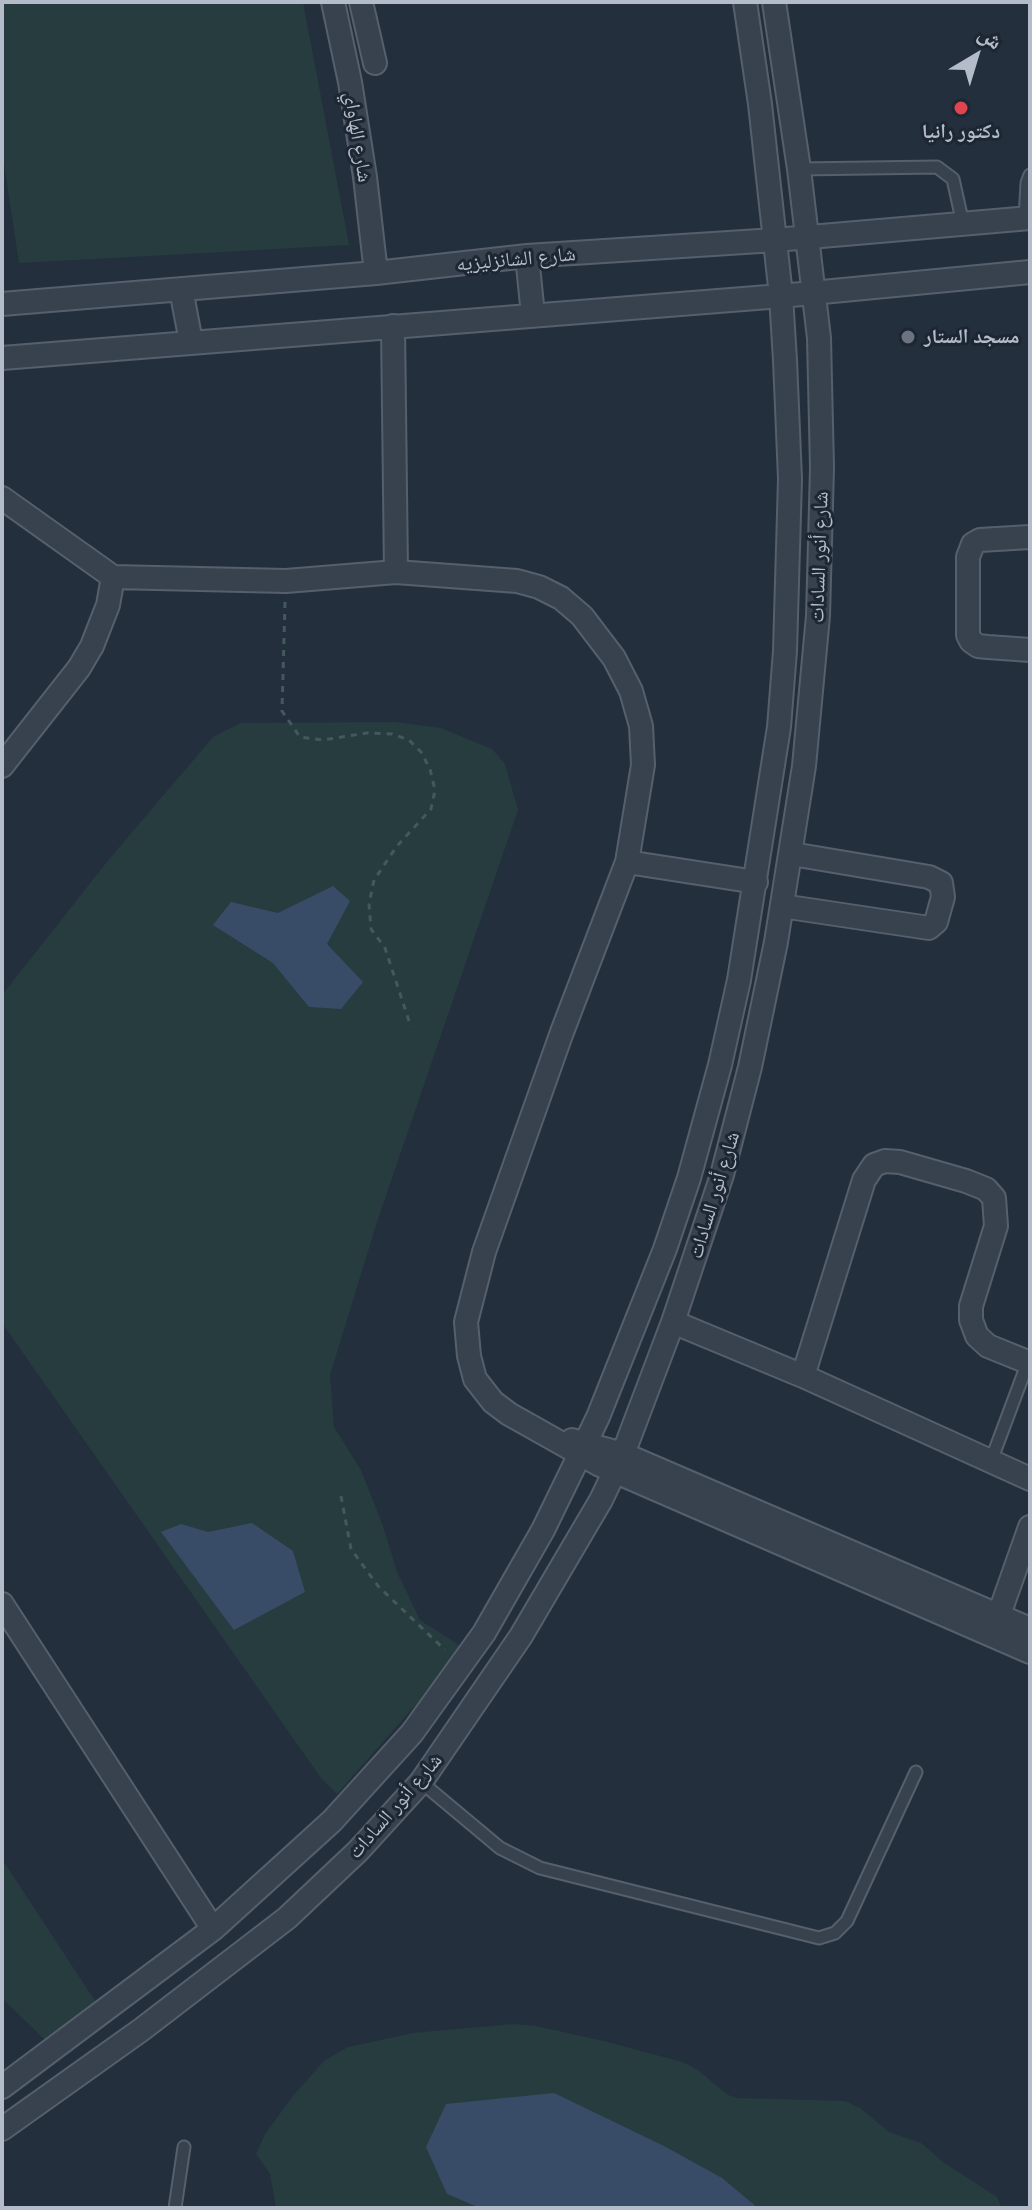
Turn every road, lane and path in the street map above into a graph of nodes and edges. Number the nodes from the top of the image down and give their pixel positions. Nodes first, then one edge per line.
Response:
1 (745, 2) edge
2 (774, 2) edge
3 (362, 4) edge
4 (334, 7) edge
5 (368, 32) junction
6 (341, 40) junction
7 (375, 63) dead end
8 (799, 169) junction
9 (1030, 175) edge
10 (1027, 218) edge
11 (963, 224) junction
12 (806, 237) junction
13 (775, 240) junction
14 (527, 256) junction
15 (1030, 272) edge
16 (376, 273) junction
17 (181, 289) junction
18 (815, 293) junction
19 (781, 296) junction
20 (2, 304) edge
21 (533, 315) junction
22 (393, 326) junction
23 (191, 342) junction
24 (2, 358) edge
25 (2, 498) edge
26 (1030, 537) edge
27 (396, 572) junction
28 (113, 577) junction
29 (286, 581) junction
30 (1030, 650) edge
31 (2, 766) edge
32 (792, 854) junction
33 (627, 862) junction
34 (756, 882) junction
35 (782, 906) junction
36 (411, 1027) dead end
37 (673, 1322) junction
38 (1029, 1363) edge
39 (803, 1376) junction
40 (583, 1449) junction
41 (991, 1461) junction
42 (619, 1463) junction
43 (1030, 1479) edge
44 (341, 1496) dead end
45 (1030, 1527) edge
46 (2, 1604) edge
47 (995, 1625) junction
48 (1030, 1629) edge
49 (1030, 1652) edge
50 (462, 1665) junction
51 (916, 1772) dead end
52 (421, 1782) junction
53 (213, 1929) junction
54 (2, 2087) edge
55 (3, 2127) edge
56 (184, 2147) dead end
57 (175, 2208) edge

1 - 13 street, شارع أنور السادات
2 - 8 street, شارع أنور السادات
3 - 4 street
3 - 5 street
4 - 6 street, شارع الهاواي
5 - 6 street
5 - 7 street
6 - 16 street, شارع الهاواي
8 - 11 lane
8 - 12 street, شارع أنور السادات
9 - 10 lane
10 - 11 street, شارع الشانزليزيه
11 - 12 street, شارع الشانزليزيه
12 - 13 street, شارع الشانزليزيه
12 - 18 street, شارع أنور السادات
13 - 14 street, شارع الشانزليزيه
13 - 19 street, شارع أنور السادات
14 - 16 street, شارع الشانزليزيه
14 - 21 street
15 - 18 street
16 - 17 street, شارع الشانزليزيه
17 - 20 street, شارع الشانزليزيه
17 - 23 street
18 - 19 street
18 - 32 street, شارع أنور السادات
19 - 21 street
19 - 34 street, شارع أنور السادات
21 - 22 street
22 - 23 street
22 - 27 street
23 - 24 street
25 - 28 street
26 - 30 street
27 - 29 street
27 - 33 street
28 - 29 street
28 - 31 street
29 - 36 path
32 - 35 street, شارع أنور السادات
32 - 35 street
33 - 34 street
33 - 40 street
34 - 40 street, شارع أنور السادات
35 - 37 street, شارع أنور السادات
37 - 39 street
37 - 42 street, شارع أنور السادات
38 - 39 street
38 - 41 lane
39 - 41 street
40 - 42 street
40 - 50 street, شارع أنور السادات
41 - 43 street
42 - 47 street
42 - 52 street, شارع أنور السادات
44 - 50 path
45 - 47 street
46 - 53 street
47 - 48 street
47 - 49 street
50 - 53 street, شارع أنور السادات
51 - 52 lane
52 - 55 street, شارع أنور السادات
53 - 54 street, شارع أنور السادات
56 - 57 lane

